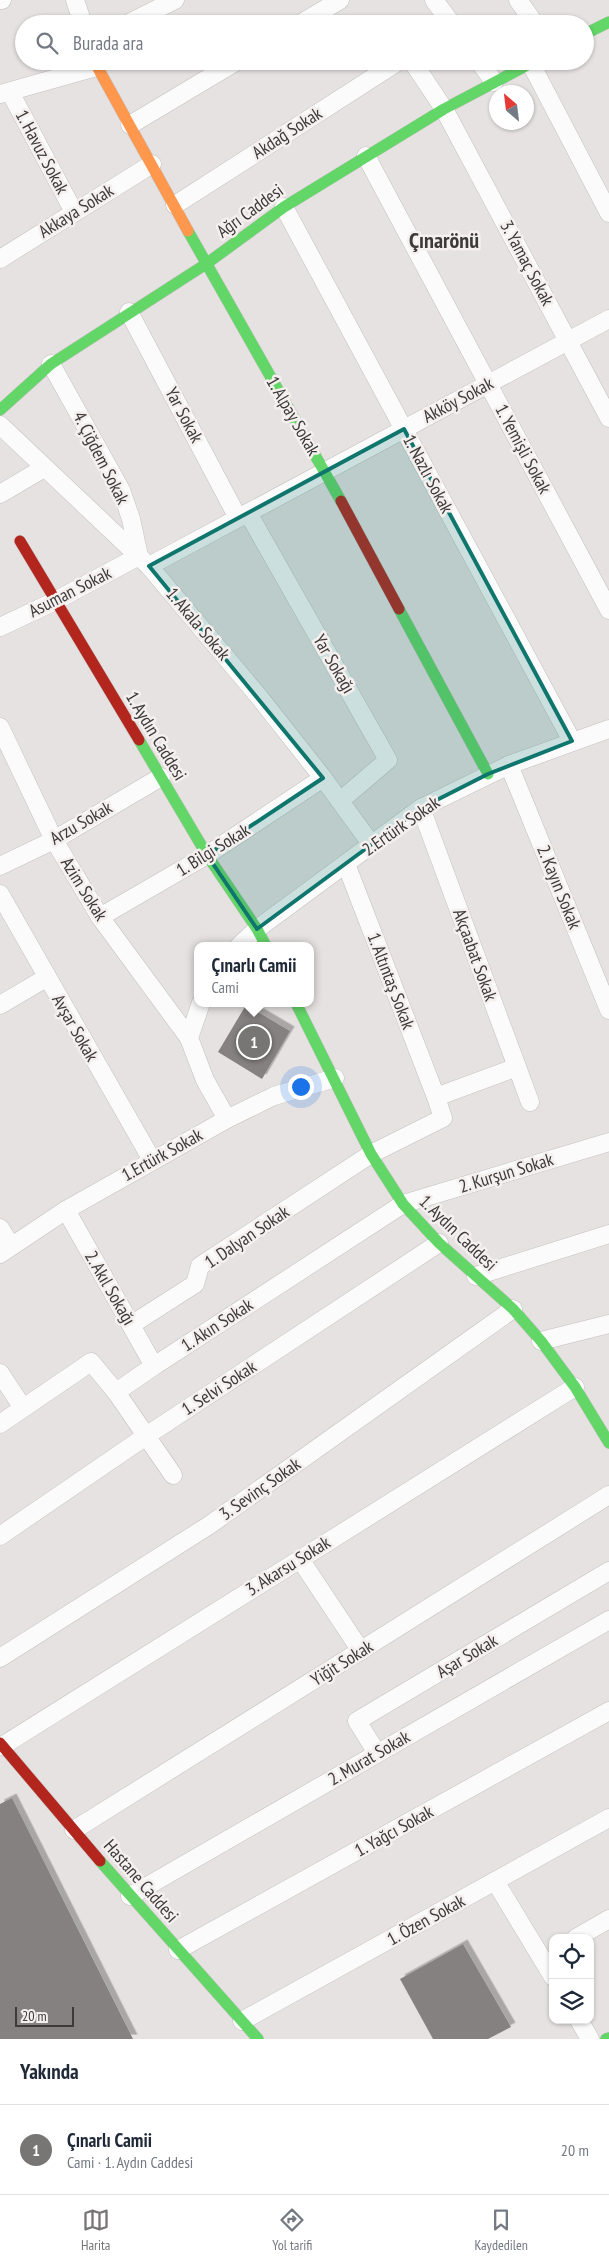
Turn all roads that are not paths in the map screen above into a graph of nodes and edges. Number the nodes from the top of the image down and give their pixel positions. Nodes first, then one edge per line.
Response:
1 (75, 0) edge
2 (175, 0) edge
3 (340, 0) edge
4 (434, 0) edge
5 (518, 0) edge
6 (80, 15) edge
7 (145, 15) edge
8 (315, 15) edge
9 (445, 15) edge
10 (529, 15) edge
11 (609, 22) edge
12 (594, 30) edge
13 (76, 70) edge
14 (98, 70) edge
15 (223, 70) edge
16 (385, 70) edge
17 (418, 70) edge
18 (485, 70) edge
19 (517, 70) edge
20 (537, 70) edge
21 (494, 82) junction
22 (5, 93) edge
23 (444, 109) junction
24 (130, 125) junction
25 (366, 156) junction
26 (152, 164) junction
27 (175, 204) junction
28 (284, 207) junction
29 (74, 212) junction
30 (609, 213) edge
31 (0, 259) edge
32 (206, 264) junction
33 (129, 312) junction
34 (609, 319) edge
35 (568, 341) junction
36 (51, 364) junction
37 (488, 384) junction
38 (0, 410) edge
39 (609, 418) edge
40 (0, 425) edge
41 (404, 429) junction
42 (44, 468) junction
43 (325, 472) junction
44 (0, 494) edge
45 (243, 516) junction
46 (20, 541) dead end
47 (144, 561) junction
48 (55, 601) junction
49 (609, 610) edge
50 (0, 627) edge
51 (0, 727) edge
52 (609, 729) edge
53 (572, 741) junction
54 (509, 765) junction
55 (488, 774) junction
56 (161, 777) junction
57 (323, 778) junction
58 (340, 801) junction
59 (421, 808) junction
60 (54, 840) junction
61 (372, 845) junction
62 (207, 855) junction
63 (346, 864) junction
64 (0, 866) edge
65 (0, 894) edge
66 (5, 916) edge
67 (100, 917) junction
68 (257, 929) junction
69 (243, 942) edge
70 (264, 942) edge
71 (46, 978) junction
72 (0, 1004) edge
73 (199, 1007) edge
74 (298, 1007) edge
75 (609, 1010) edge
76 (189, 1038) junction
77 (517, 1067) junction
78 (335, 1078) junction
79 (436, 1097) junction
80 (530, 1102) dead end
81 (227, 1119) junction
82 (609, 1142) edge
83 (371, 1154) junction
84 (152, 1160) junction
85 (403, 1204) junction
86 (66, 1210) junction
87 (0, 1228) edge
88 (609, 1234) edge
89 (439, 1243) junction
90 (6, 1250) edge
91 (476, 1276) junction
92 (513, 1309) junction
93 (609, 1324) edge
94 (131, 1325) junction
95 (541, 1340) junction
96 (154, 1366) junction
97 (0, 1373) edge
98 (575, 1387) junction
99 (116, 1392) junction
100 (23, 1408) junction
101 (0, 1424) edge
102 (146, 1436) junction
103 (609, 1443) edge
104 (173, 1475) dead end
105 (609, 1495) edge
106 (0, 1536) edge
107 (300, 1559) junction
108 (609, 1571) edge
109 (609, 1620) edge
110 (361, 1650) junction
111 (0, 1658) edge
112 (609, 1711) edge
113 (1, 1745) edge
114 (377, 1753) junction
115 (609, 1818) edge
116 (74, 1830) junction
117 (495, 1882) junction
118 (130, 1896) junction
119 (609, 1919) edge
120 (583, 1934) edge
121 (178, 1950) junction
122 (547, 1954) edge
123 (242, 2021) junction
124 (581, 2024) edge
125 (258, 2039) edge
126 (590, 2039) edge

1 - 6 street
2 - 7 street
3 - 8 street
4 - 9 street
5 - 10 street
11 - 12 street
13 - 22 street
14 - 24 street, 1. Alpay Sokak
15 - 24 street
16 - 27 street, Akdağ Sokak
17 - 23 street
18 - 21 street
19 - 21 street, Ağrı Caddesi
20 - 30 street
21 - 23 street, Ağrı Caddesi
22 - 29 street, 1. Havuz Sokak
23 - 25 street, Ağrı Caddesi
23 - 35 street, 3. Yamaç Sokak
24 - 26 street, 1. Alpay Sokak
25 - 28 street, Ağrı Caddesi
25 - 37 street, 1. Yemişli Sokak
26 - 27 street, 1. Alpay Sokak
26 - 29 street, Akkaya Sokak
27 - 32 street, 1. Alpay Sokak
28 - 32 street, Ağrı Caddesi
28 - 41 street, 1. Nazlı Sokak
29 - 31 street, Akkaya Sokak
32 - 33 street, Ağrı Caddesi
32 - 43 street, 1. Alpay Sokak
33 - 36 street, Ağrı Caddesi
33 - 45 street, Yar Sokak
34 - 35 street, Akköy Sokak
35 - 37 street, Akköy Sokak
35 - 39 street, 3. Yamaç Sokak
36 - 38 street, Ağrı Caddesi
36 - 47 street, 4. Çiğdem Sokak
37 - 41 street, Akköy Sokak
37 - 49 street, 1. Yemişli Sokak
40 - 42 street, 1. Akala Sokak
41 - 43 street, Akköy Sokak
41 - 53 street, 1. Nazlı Sokak
42 - 44 street
42 - 47 street, 1. Akala Sokak
43 - 45 street, Akköy Sokak
43 - 55 street, 1. Alpay Sokak
45 - 47 street, Akköy Sokak
45 - 58 street, Yar Sokağı
46 - 48 street, 1. Aydın Caddesi
47 - 48 street, Asuman Sokak
47 - 57 street, 1. Akala Sokak
48 - 50 street, Asuman Sokak
48 - 56 street, 1. Aydın Caddesi
51 - 60 street, Azim Sokak
52 - 53 street, 2.Ertürk Sokak
53 - 54 street, 2.Ertürk Sokak
54 - 55 street, 2.Ertürk Sokak
54 - 75 street, 2. Kayın Sokak
55 - 59 street, 2.Ertürk Sokak
56 - 60 street, Arzu Sokak
56 - 62 street, 1. Aydın Caddesi
57 - 58 street, 1. Akala Sokak
57 - 62 street, 1. Bilgi Sokak
58 - 61 street, 1. Akala Sokak
59 - 61 street, 2.Ertürk Sokak
59 - 77 street, Akçaabat Sokak
60 - 64 street, Arzu Sokak
60 - 67 street, Azim Sokak
61 - 63 street, 2.Ertürk Sokak
62 - 67 street, 1. Bilgi Sokak
62 - 68 street, 1. Aydın Caddesi
63 - 68 street, 2.Ertürk Sokak
63 - 79 street, 1. Altıntaş Sokak
65 - 66 street, Avşar Sokak
66 - 71 street, Avşar Sokak
67 - 76 street, Azim Sokak
68 - 69 street, 2.Ertürk Sokak
68 - 70 street, 1. Aydın Caddesi
71 - 72 street
71 - 84 street, Avşar Sokak
73 - 76 street
74 - 78 street, 1. Aydın Caddesi
76 - 81 street
77 - 79 street
77 - 80 street, Akçaabat Sokak
78 - 81 street, 1.Ertürk Sokak
78 - 83 street, 1. Aydın Caddesi
79 - 83 street, 1. Altıntaş Sokak
81 - 84 street, 1.Ertürk Sokak
82 - 85 street, 2. Kurşun Sokak
83 - 85 street, 1. Aydın Caddesi
83 - 94 street, 1. Dalyan Sokak
84 - 86 street, 1.Ertürk Sokak
85 - 89 street, 1. Aydın Caddesi
85 - 96 street, 1. Akın Sokak
86 - 90 street, 1.Ertürk Sokak
86 - 94 street, 2. Akıl Sokağı
87 - 90 street
88 - 91 street
89 - 91 street, 1. Aydın Caddesi
89 - 102 street, 1. Selvi Sokak
91 - 92 street, 1. Aydın Caddesi
92 - 95 street, 1. Aydın Caddesi
92 - 111 street, 3. Sevinç Sokak
93 - 95 street
94 - 96 street, 2. Akıl Sokağı
95 - 98 street, 1. Aydın Caddesi
96 - 99 street, 1. Akın Sokak
97 - 100 street
98 - 103 street, 1. Aydın Caddesi
98 - 107 street, 3. Akarsu Sokak
99 - 100 street
99 - 102 street
100 - 101 street
102 - 104 street
102 - 106 street, 1. Selvi Sokak
105 - 110 street, Yiğit Sokak
107 - 110 street
107 - 113 street, 3. Akarsu Sokak
108 - 114 street, Aşar Sokak
109 - 114 street, 2. Murat Sokak
110 - 116 street, Yiğit Sokak
112 - 121 street, 1. Yağcı Sokak
113 - 116 street, Hastane Caddesi
114 - 118 street, 2. Murat Sokak
115 - 117 street, 1. Özen Sokak
116 - 118 street, Hastane Caddesi
117 - 122 street
117 - 123 street, 1. Özen Sokak
118 - 121 street, Hastane Caddesi
119 - 120 street
121 - 123 street, Hastane Caddesi
123 - 125 street, Hastane Caddesi
124 - 126 street

